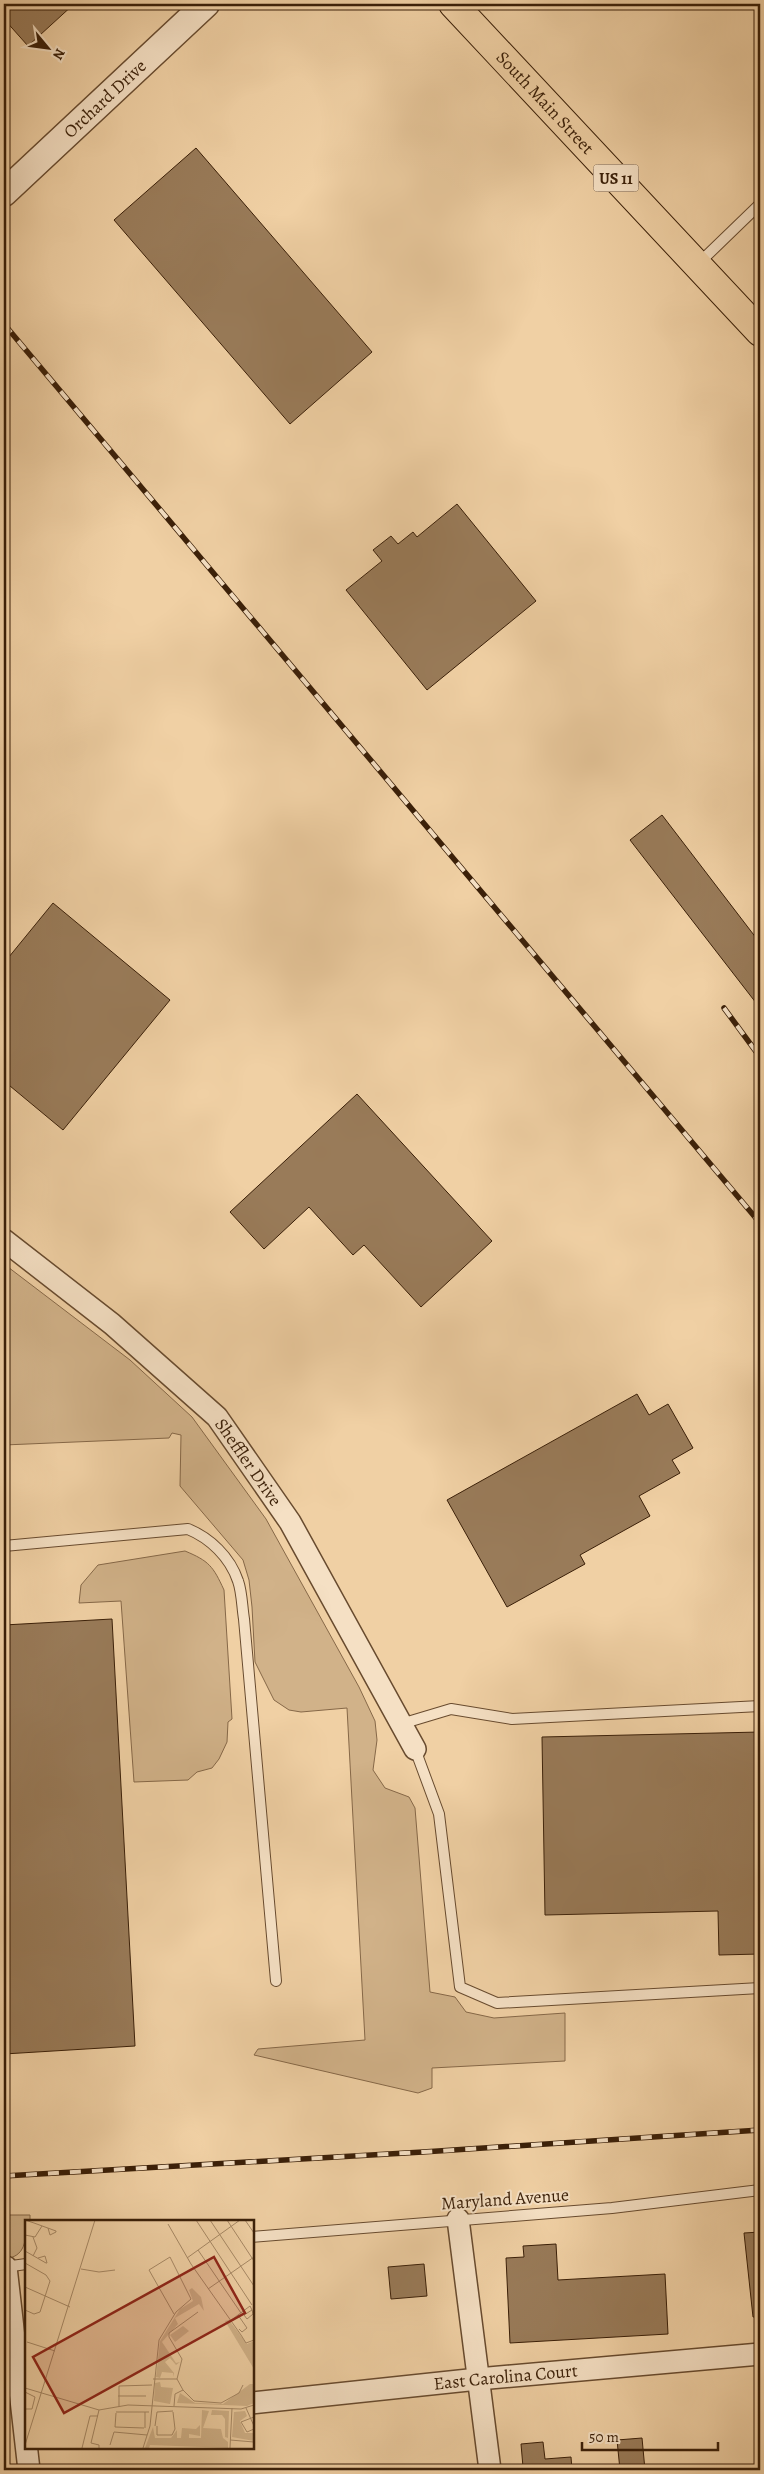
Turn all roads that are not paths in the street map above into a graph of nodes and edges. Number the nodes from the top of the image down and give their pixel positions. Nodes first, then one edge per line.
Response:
1 (206, 4) edge
2 (453, 4) edge
3 (4, 193) edge
4 (760, 204) edge
5 (697, 264) junction
6 (760, 332) edge
7 (4, 1240) edge
8 (4, 1546) edge
9 (760, 1706) edge
10 (401, 1724) junction
11 (415, 1749) joint
12 (276, 1981) dead end
13 (760, 1988) edge
14 (760, 2190) edge
15 (458, 2219) junction
16 (254, 2237) edge
17 (12, 2266) edge
18 (760, 2354) edge
19 (478, 2379) junction
20 (11, 2382) edge
21 (254, 2403) edge
22 (25, 2427) edge
23 (27, 2449) edge
24 (29, 2470) edge
25 (490, 2470) edge

1 - 3 street, Orchard Drive
2 - 5 main road, South Main Street / US 11
4 - 5 lane
5 - 6 main road, South Main Street / US 11
7 - 10 street, Sheffler Drive
8 - 12 lane
9 - 10 lane
10 - 11 street, Sheffler Drive
11 - 13 lane
14 - 15 lane, Maryland Avenue
15 - 16 lane, Maryland Avenue
15 - 19 street
17 - 20 street
18 - 19 street, East Carolina Court
19 - 21 street, East Carolina Court
19 - 25 street
20 - 22 street
23 - 24 street

